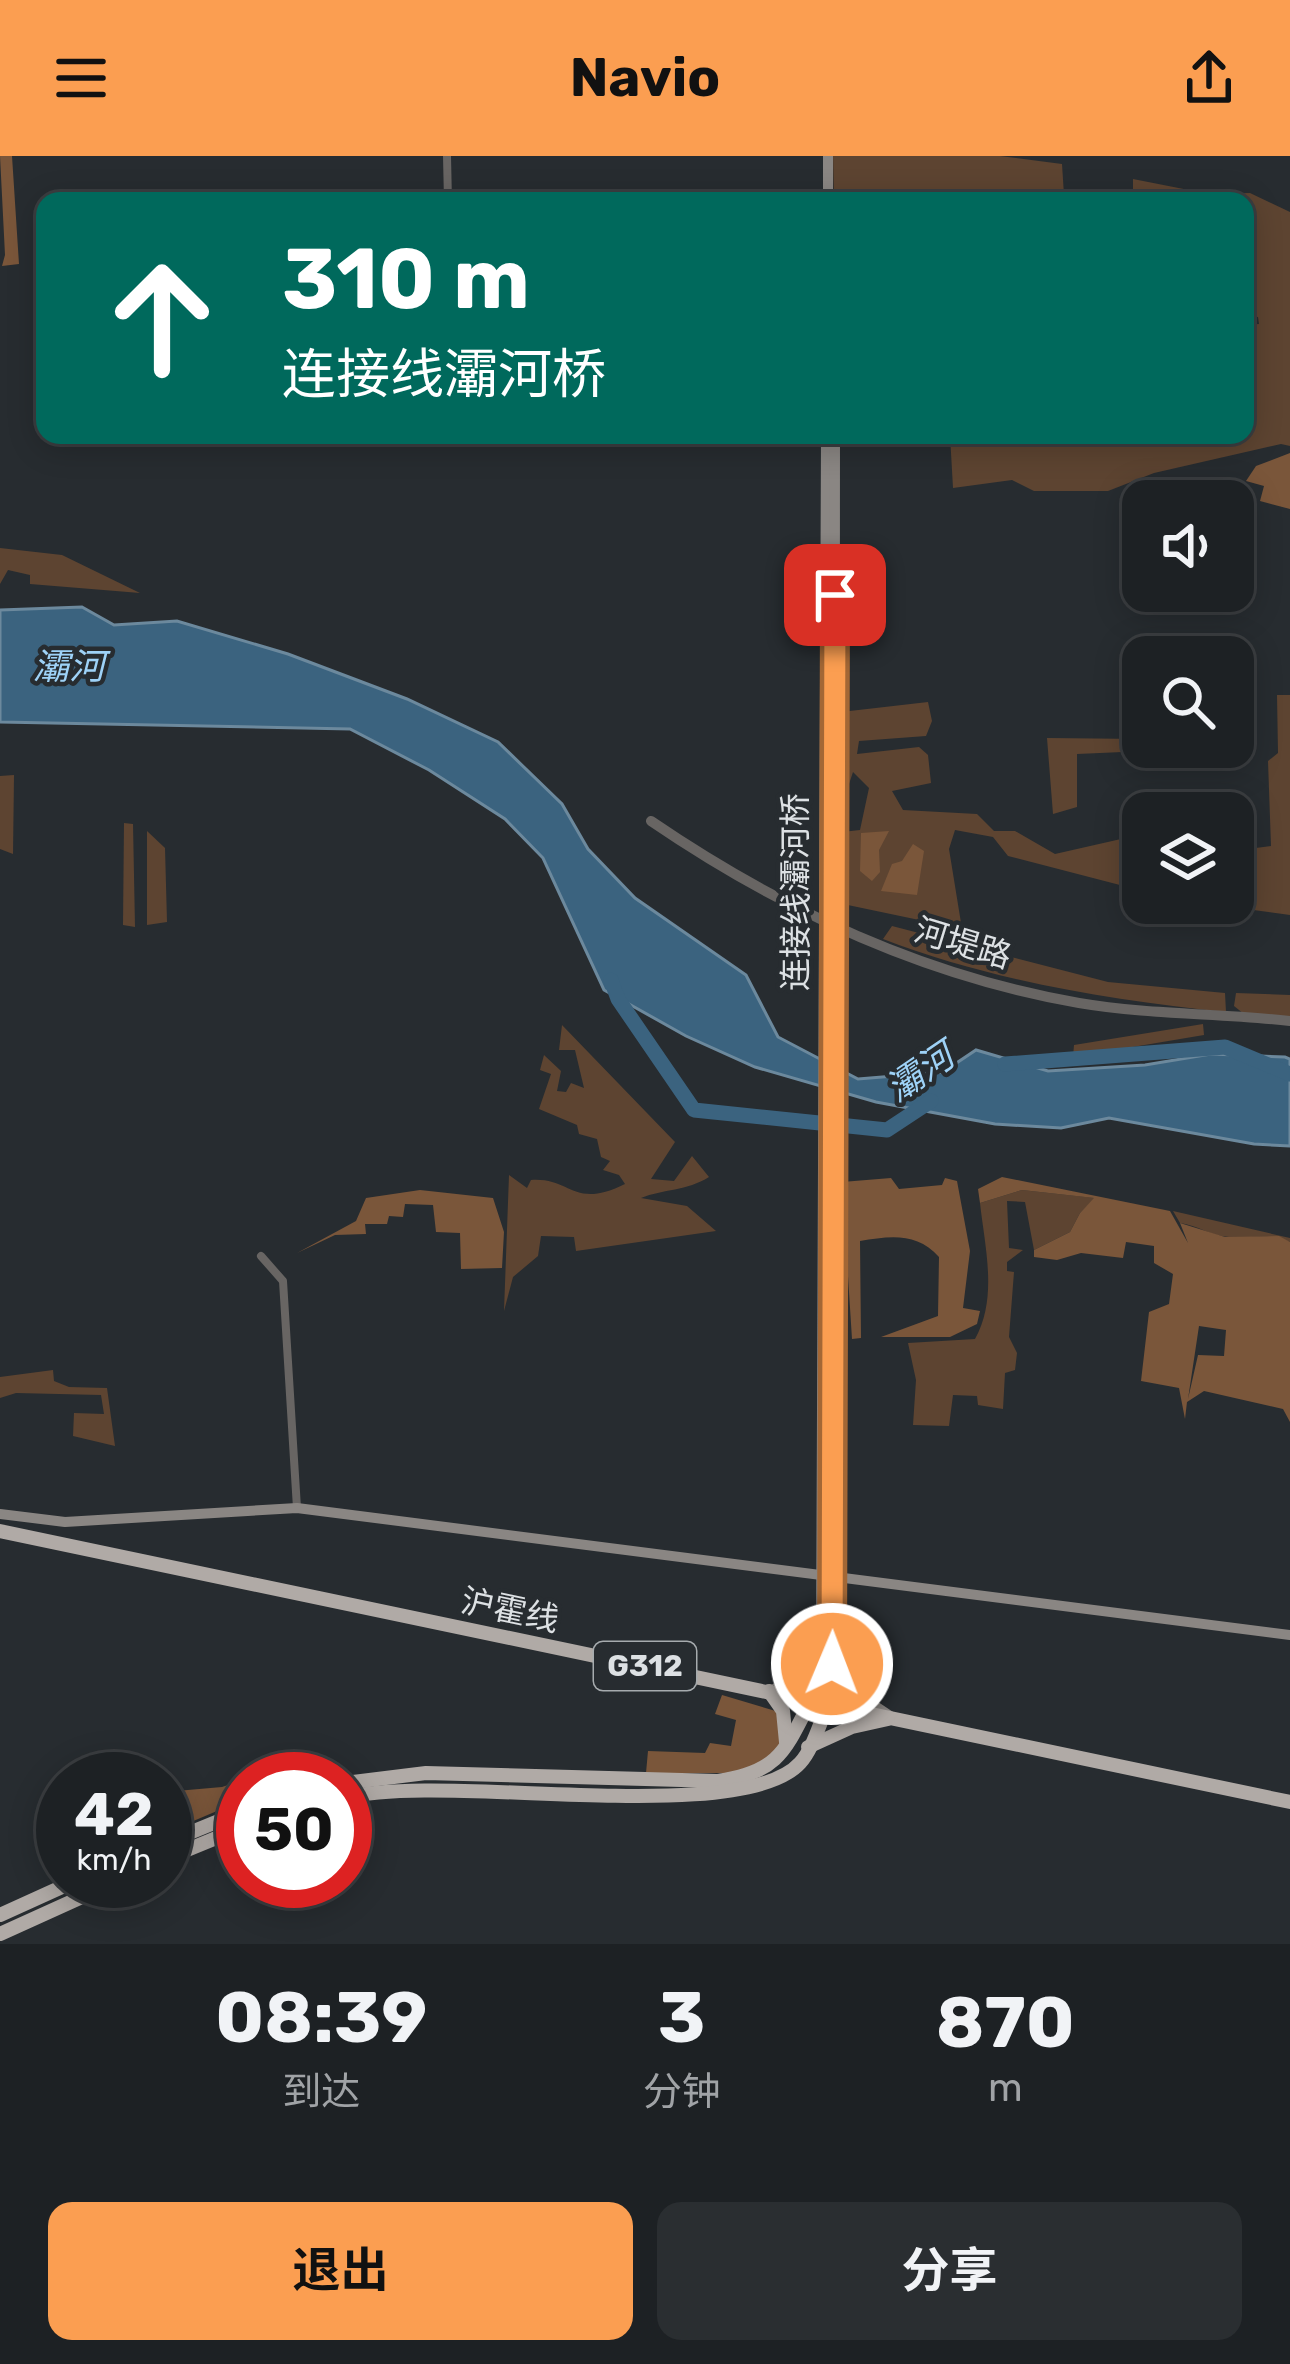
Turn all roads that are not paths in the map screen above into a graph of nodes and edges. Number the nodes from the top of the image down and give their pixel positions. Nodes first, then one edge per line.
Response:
1 (447, 156) edge
2 (831, 156) edge
3 (448, 192) edge
4 (831, 192) edge
5 (827, 444) edge
6 (835, 444) edge
7 (830, 503) junction
8 (651, 821) dead end
9 (1290, 1021) edge
10 (261, 1256) dead end
11 (297, 1508) junction
12 (0, 1514) edge
13 (0, 1531) edge
14 (1290, 1635) edge
15 (826, 1660) junction
16 (770, 1691) junction
17 (812, 1700) junction
18 (828, 1705) junction
19 (893, 1718) junction
20 (786, 1748) junction
21 (808, 1748) junction
22 (372, 1780) edge
23 (372, 1795) edge
24 (1290, 1802) edge
25 (36, 1899) edge
26 (57, 1908) edge
27 (0, 1915) edge
28 (0, 1934) edge

1 - 3 street
2 - 4 main road
5 - 7 main road
6 - 7 main road
7 - 15 main road, 连接线灞河桥
8 - 9 street, 河堤路
10 - 11 street
11 - 12 main road
11 - 14 main road
13 - 16 highway, 沪霍线 / G312
15 - 16 main road
15 - 17 main road
15 - 18 main road
15 - 19 main road
16 - 17 highway, 沪霍线 / G312
16 - 20 highway
17 - 18 highway, 沪霍线 / G312
17 - 20 highway
18 - 19 highway, 沪霍线 / G312
18 - 21 highway
19 - 21 highway
19 - 24 highway, 沪霍线 / G312
20 - 22 highway
21 - 23 highway
25 - 27 highway
26 - 28 highway

